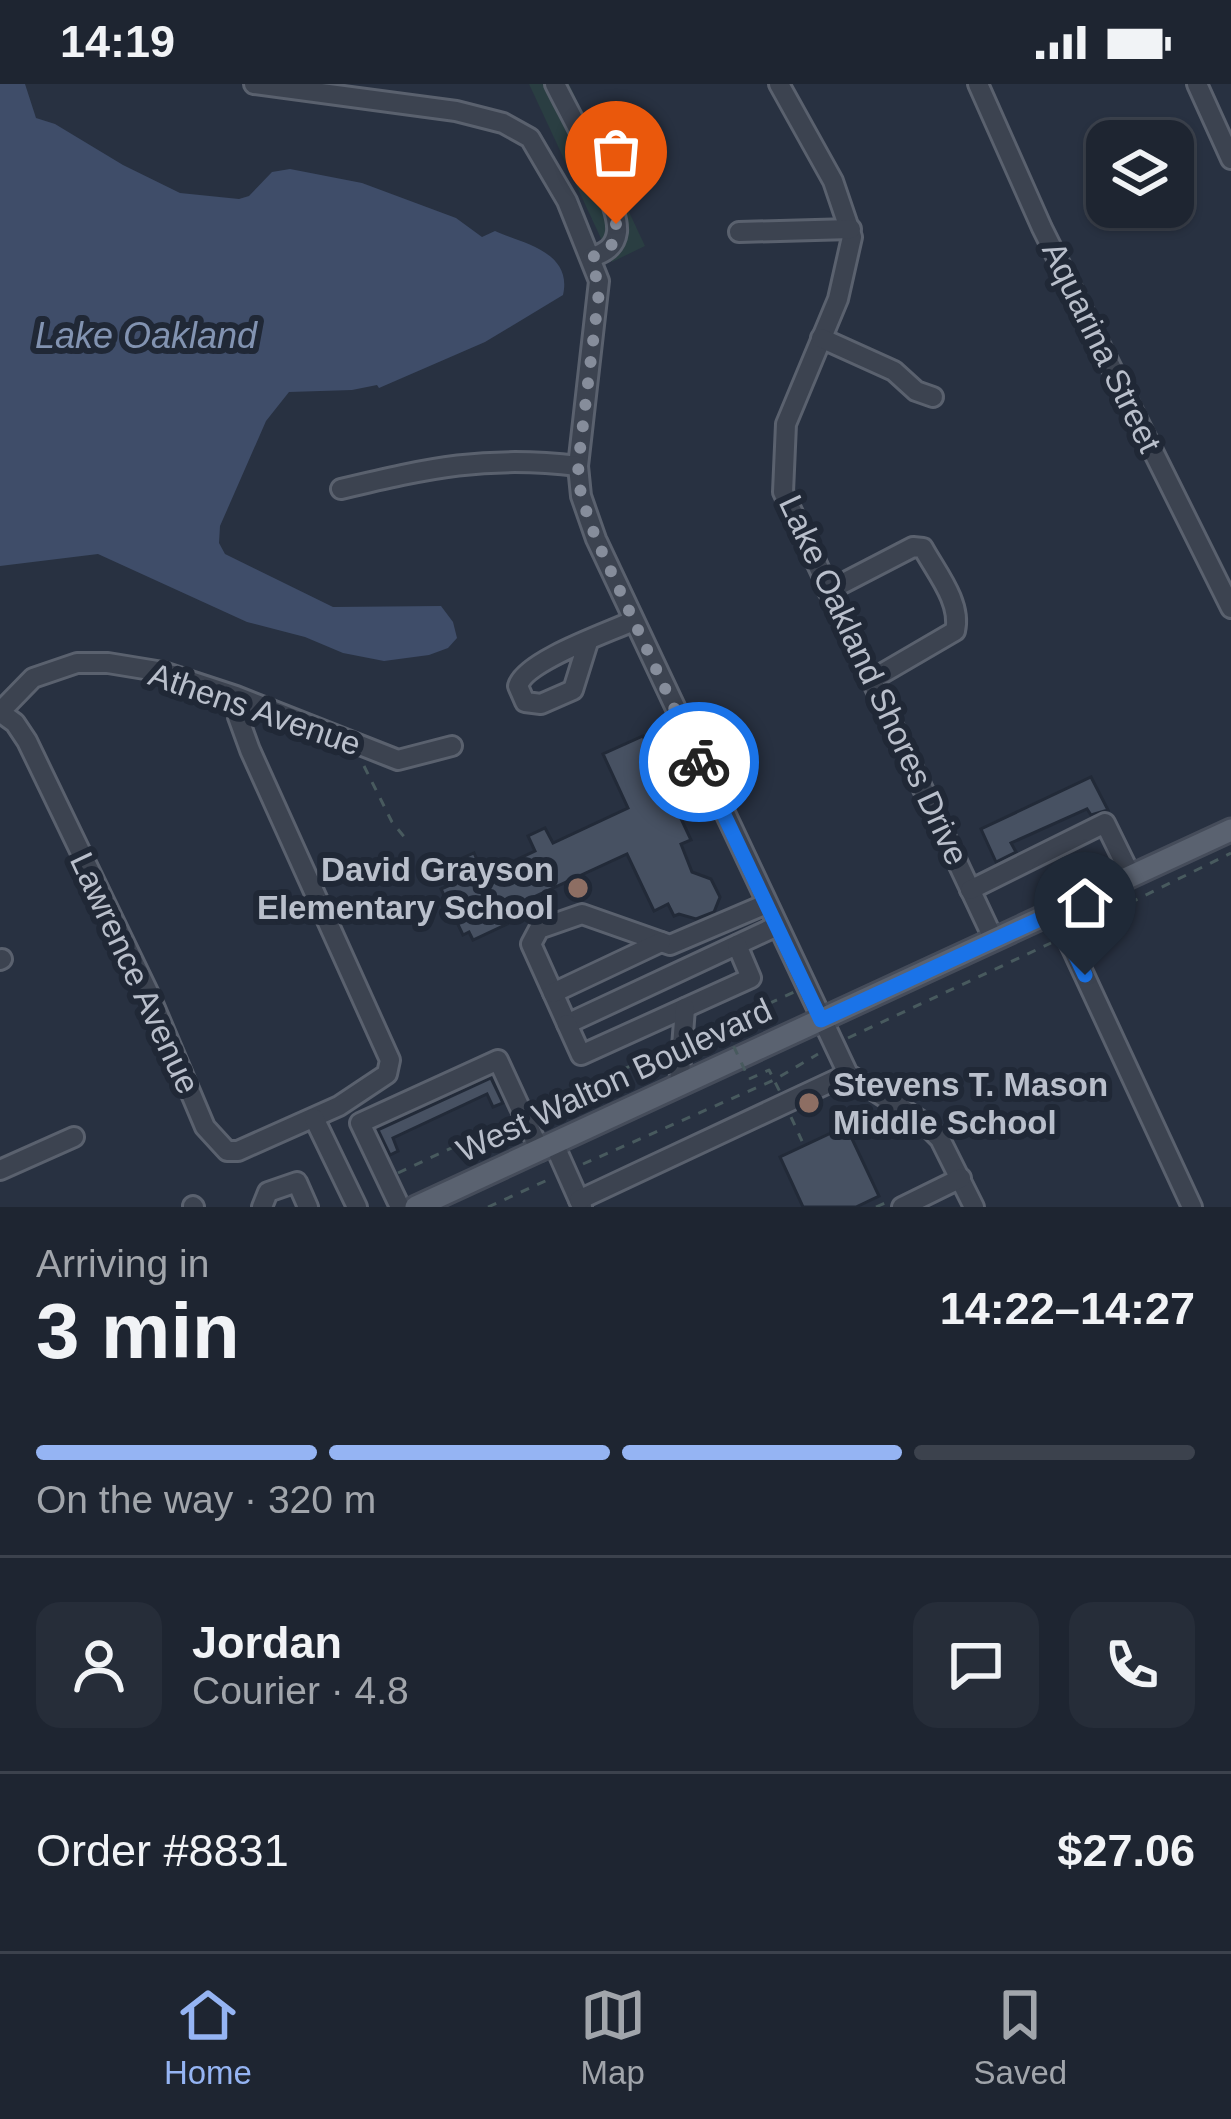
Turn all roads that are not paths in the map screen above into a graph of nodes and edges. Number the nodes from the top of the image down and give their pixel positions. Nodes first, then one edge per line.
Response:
1 (254, 84) edge
2 (410, 84) edge
3 (555, 84) edge
4 (779, 84) edge
5 (977, 84) edge
6 (1197, 84) edge
7 (408, 107) junction
8 (1231, 159) edge
9 (851, 229) junction
10 (739, 232) dead end
11 (592, 257) junction
12 (821, 338) junction
13 (933, 397) dead end
14 (578, 466) junction
15 (341, 489) dead end
16 (828, 591) junction
17 (1228, 597) edge
18 (633, 621) junction
19 (588, 642) dead end
20 (871, 680) junction
21 (236, 696) junction
22 (0, 712) edge
23 (452, 746) dead end
24 (1231, 830) edge
25 (1131, 876) junction
26 (970, 890) junction
27 (766, 904) junction
28 (1055, 912) junction
29 (777, 926) junction
30 (994, 940) junction
31 (661, 942) junction
32 (736, 945) junction
33 (553, 993) junction
34 (685, 1008) junction
35 (821, 1020) junction
36 (567, 1024) junction
37 (848, 1074) junction
38 (679, 1086) junction
39 (314, 1118) junction
40 (74, 1137) dead end
41 (547, 1148) junction
42 (0, 1170) edge
43 (961, 1178) junction
44 (581, 1203) edge
45 (262, 1207) edge
46 (308, 1207) edge
47 (357, 1207) edge
48 (400, 1207) edge
49 (416, 1207) edge
50 (902, 1207) edge
51 (974, 1207) edge
52 (1192, 1207) edge

1 - 7 street
2 - 7 street
3 - 11 street
4 - 9 street
5 - 17 street, Aquarina Street
6 - 8 street
7 - 11 street
9 - 10 street
9 - 12 street, Lake Oakland Shores Drive
11 - 14 street
12 - 13 street
12 - 16 street, Lake Oakland Shores Drive
14 - 15 street
14 - 18 street
16 - 20 street, Lake Oakland Shores Drive
16 - 20 street
18 - 19 street
18 - 27 street
20 - 26 street, Lake Oakland Shores Drive
21 - 22 street, Athens Avenue
21 - 23 street, Athens Avenue
21 - 39 street, Lawrence Avenue
22 - 39 street, Lawrence Avenue
24 - 25 main road, West Walton Boulevard
25 - 26 street
25 - 28 main road, West Walton Boulevard
26 - 30 street, Lake Oakland Shores Drive
27 - 29 street
27 - 31 street
28 - 30 main road, West Walton Boulevard
28 - 52 street
29 - 32 street
29 - 35 street
30 - 35 main road, West Walton Boulevard
31 - 33 street
31 - 33 street
32 - 34 street
32 - 36 street
33 - 36 street
34 - 36 street
34 - 38 street
35 - 37 street
35 - 38 main road, West Walton Boulevard
37 - 43 street
37 - 44 street
38 - 41 main road, West Walton Boulevard
39 - 47 street
40 - 42 street
41 - 44 street
41 - 48 street
41 - 49 main road, West Walton Boulevard
43 - 50 street
43 - 51 street
45 - 46 street

